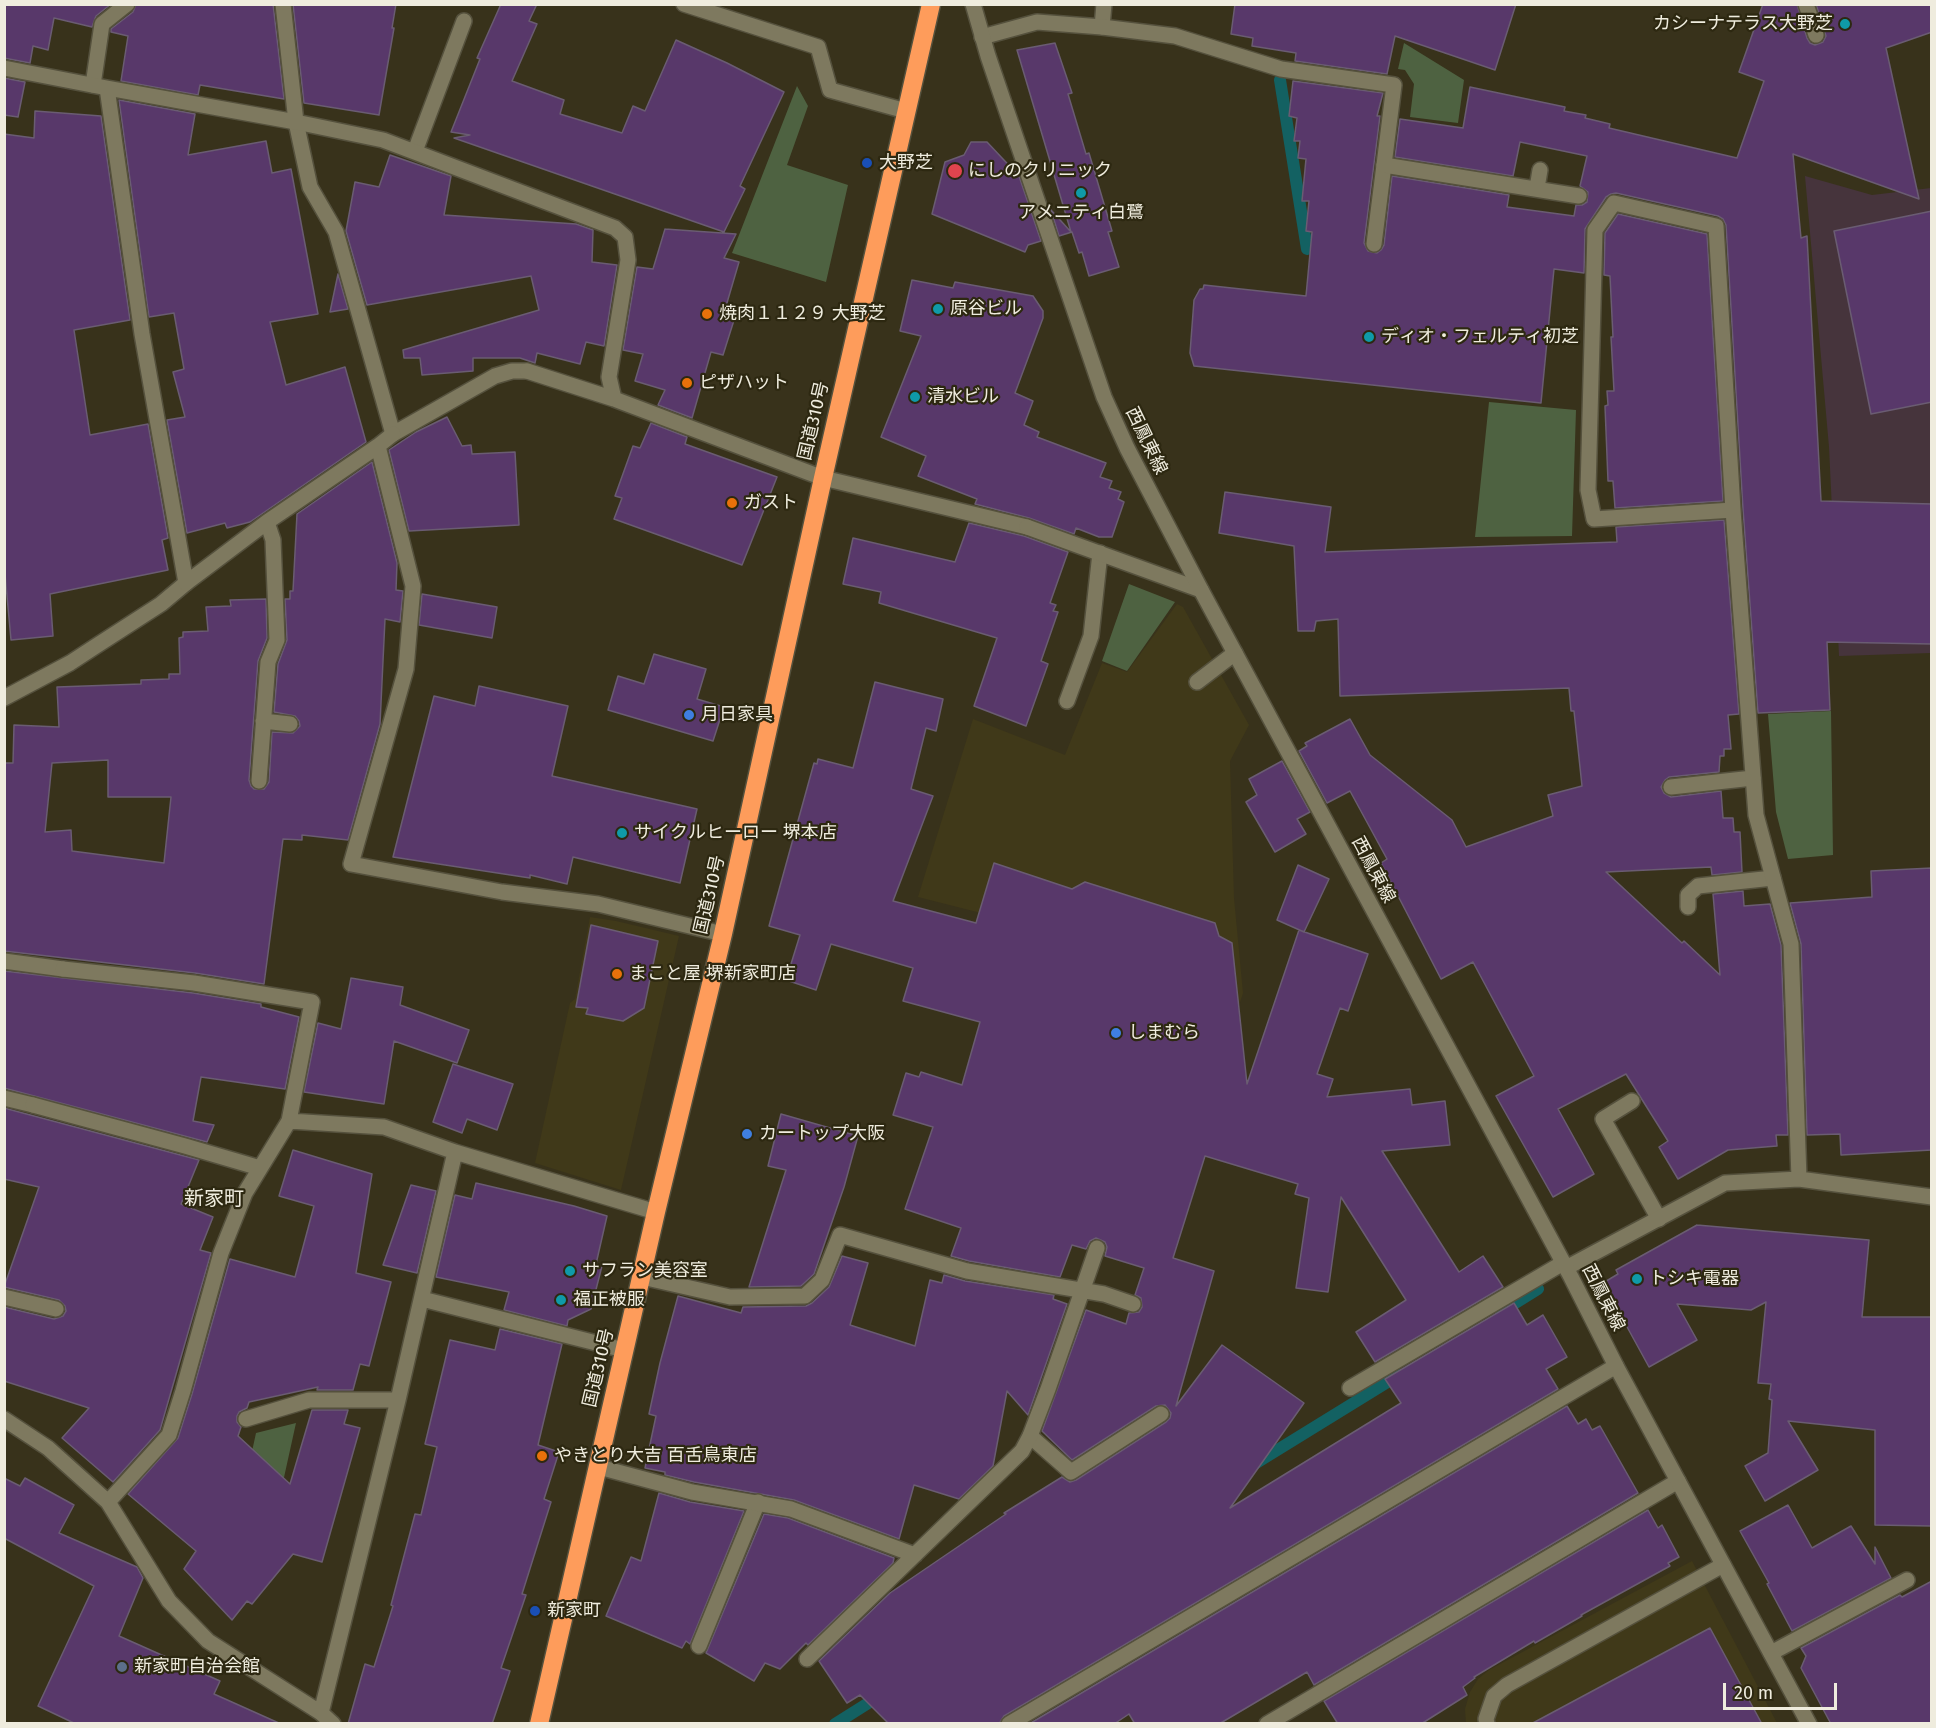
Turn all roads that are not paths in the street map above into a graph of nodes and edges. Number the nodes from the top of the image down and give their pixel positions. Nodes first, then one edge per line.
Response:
1 (127, 4) edge
2 (283, 4) edge
3 (684, 4) edge
4 (931, 4) edge
5 (973, 4) edge
6 (1104, 4) edge
7 (1806, 4) edge
8 (464, 21) dead end
9 (1102, 27) junction
10 (1816, 36) dead end
11 (982, 37) junction
12 (4, 68) edge
13 (100, 87) junction
14 (906, 111) junction
15 (296, 122) junction
16 (415, 152) junction
17 (1384, 165) junction
18 (1540, 170) dead end
19 (1537, 188) junction
20 (1579, 196) dead end
21 (1374, 244) dead end
22 (614, 399) junction
23 (393, 434) junction
24 (378, 446) junction
25 (823, 478) junction
26 (1733, 510) junction
27 (267, 522) junction
28 (1100, 553) junction
29 (186, 583) junction
30 (1201, 590) junction
31 (1235, 653) junction
32 (1197, 682) dead end
33 (4, 698) edge
34 (1066, 701) dead end
35 (263, 721) junction
36 (290, 724) dead end
37 (1753, 778) junction
38 (260, 781) dead end
39 (1671, 787) dead end
40 (1773, 878) junction
41 (1688, 907) dead end
42 (723, 934) junction
43 (4, 961) edge
44 (4, 1098) edge
45 (1632, 1101) dead end
46 (289, 1121) junction
47 (455, 1152) junction
48 (260, 1168) junction
49 (1799, 1179) junction
50 (1932, 1197) edge
51 (656, 1212) junction
52 (1659, 1219) junction
53 (1097, 1248) dead end
54 (1564, 1266) junction
55 (642, 1277) junction
56 (1081, 1291) junction
57 (4, 1297) edge
58 (422, 1299) junction
59 (1133, 1304) dead end
60 (56, 1309) dead end
61 (624, 1350) junction
62 (1616, 1366) junction
63 (1350, 1389) dead end
64 (399, 1400) junction
65 (1161, 1414) dead end
66 (4, 1419) edge
67 (246, 1419) dead end
68 (1030, 1436) junction
69 (599, 1467) junction
70 (1678, 1481) junction
71 (108, 1502) junction
72 (759, 1502) junction
73 (915, 1555) junction
74 (1723, 1565) junction
75 (1907, 1580) dead end
76 (699, 1646) dead end
77 (1771, 1653) junction
78 (807, 1659) dead end
79 (321, 1713) junction
80 (333, 1724) edge
81 (540, 1724) edge
82 (1009, 1724) edge
83 (1266, 1724) edge
84 (1486, 1724) edge
85 (1809, 1724) edge

1 - 13 street
2 - 15 street
3 - 14 street
4 - 14 highway, 国道310号
5 - 11 street, 西鳳東線
6 - 9 street
7 - 10 street
8 - 16 street
9 - 11 street
9 - 17 street
11 - 30 street, 西鳳東線
12 - 13 street
13 - 15 street
13 - 29 street
14 - 25 highway, 国道310号
15 - 16 street
15 - 23 street
16 - 22 street
17 - 19 street
17 - 21 street
18 - 19 street
19 - 20 street
22 - 23 street
22 - 25 street
23 - 24 street
24 - 27 street
24 - 42 street
25 - 28 street
25 - 42 highway, 国道310号
26 - 26 street
26 - 37 street
27 - 29 street
27 - 35 street
28 - 30 street
28 - 34 street
29 - 33 street
30 - 31 street, 西鳳東線
31 - 32 street
31 - 54 street, 西鳳東線
35 - 36 street
35 - 38 street
37 - 39 street
37 - 40 street
40 - 41 street
40 - 49 street
42 - 51 highway, 国道310号
43 - 46 street
44 - 48 street
45 - 52 street
46 - 47 street
46 - 48 street
47 - 51 street
47 - 58 street
48 - 71 street
49 - 50 street
49 - 52 street
51 - 55 highway, 国道310号
52 - 54 street
53 - 56 street
54 - 62 street, 西鳳東線
54 - 63 street
55 - 56 street
55 - 61 highway, 国道310号
56 - 59 street
56 - 68 street
57 - 60 street
58 - 61 street
58 - 64 street
61 - 69 highway, 国道310号
62 - 70 street, 西鳳東線
62 - 82 street
64 - 67 street
64 - 79 street
65 - 68 street
66 - 71 street
68 - 73 street
69 - 72 street
69 - 81 highway, 国道310号
70 - 74 street, 西鳳東線
70 - 83 street
71 - 79 street
72 - 73 street
72 - 76 street
73 - 78 street
74 - 77 street, 西鳳東線
74 - 84 street
75 - 77 street
77 - 85 street, 西鳳東線
79 - 80 street

